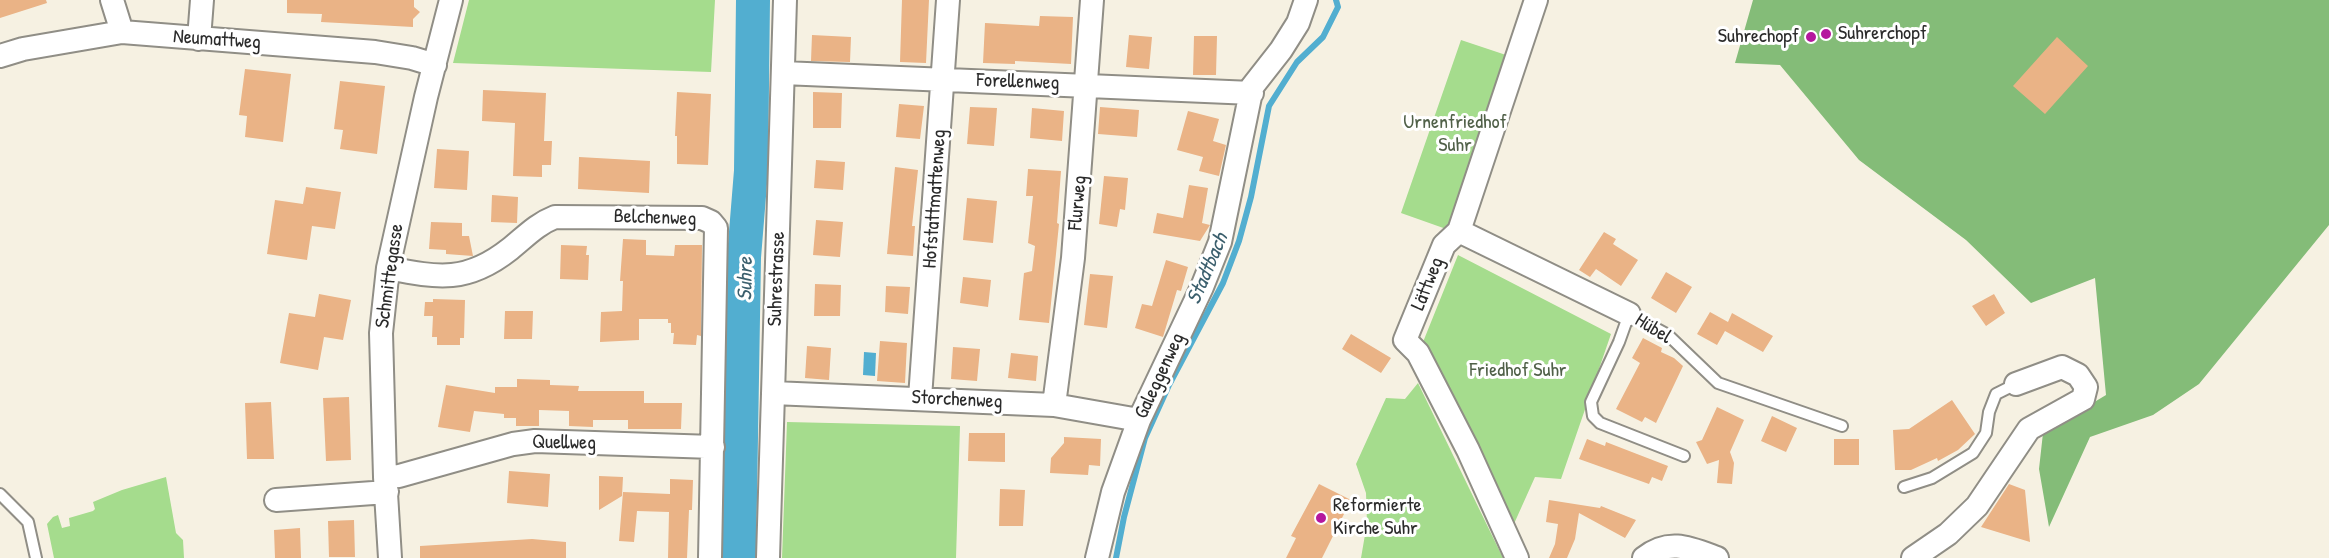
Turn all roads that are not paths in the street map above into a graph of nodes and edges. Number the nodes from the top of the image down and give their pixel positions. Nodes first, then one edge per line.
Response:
1 (112, 0) edge
2 (202, 0) edge
3 (451, 0) edge
4 (785, 0) edge
5 (948, 0) edge
6 (1092, 0) edge
7 (1306, 0) edge
8 (1536, 0) edge
9 (122, 33) junction
10 (199, 39) junction
11 (0, 57) edge
12 (435, 65) junction
13 (783, 73) junction
14 (943, 79) junction
15 (1087, 85) junction
16 (1252, 93) junction
17 (1459, 231) junction
18 (388, 268) junction
19 (1629, 314) junction
20 (2016, 384) joint
21 (773, 393) junction
22 (920, 398) junction
23 (1054, 405) junction
24 (1138, 420) junction
25 (1842, 426) dead end
26 (713, 447) junction
27 (1684, 456) dead end
28 (386, 485) junction
29 (1905, 487) dead end
30 (0, 494) edge
31 (276, 500) dead end
32 (36, 558) edge
33 (390, 558) edge
34 (710, 558) edge
35 (768, 558) edge
36 (1097, 558) edge
37 (1517, 558) edge
38 (1644, 558) edge
39 (1717, 558) edge
40 (1913, 558) edge

1 - 9 street
2 - 10 street
3 - 12 street, Schmittegasse
4 - 13 street, Suhrestrasse
5 - 14 street, Hofstattmattenweg
6 - 15 street, Flurweg
7 - 16 street, Galeggenweg
8 - 17 street, Lättweg
9 - 10 street, Neumattweg
9 - 11 street, Neumattweg
10 - 12 street, Neumattweg
12 - 18 street, Schmittegasse
13 - 14 street, Forellenweg
13 - 21 street, Suhrestrasse
14 - 15 street, Forellenweg
14 - 22 street, Hofstattmattenweg
15 - 16 street, Forellenweg
15 - 23 street, Flurweg
16 - 24 street, Galeggenweg
17 - 19 street, Hübel
17 - 37 street, Lättweg
18 - 26 street, Belchenweg
18 - 28 street, Schmittegasse
19 - 25 lane, Hübel
19 - 27 lane
20 - 29 lane
20 - 40 street
21 - 22 street, Storchenweg
21 - 35 street, Suhrestrasse
22 - 23 street, Storchenweg
23 - 24 street, Storchenweg
24 - 36 street, Galeggenweg
26 - 28 street, Quellweg
26 - 34 street, Belchenweg
28 - 31 street, Quellweg
28 - 33 street, Schmittegasse
30 - 32 lane
38 - 39 street

